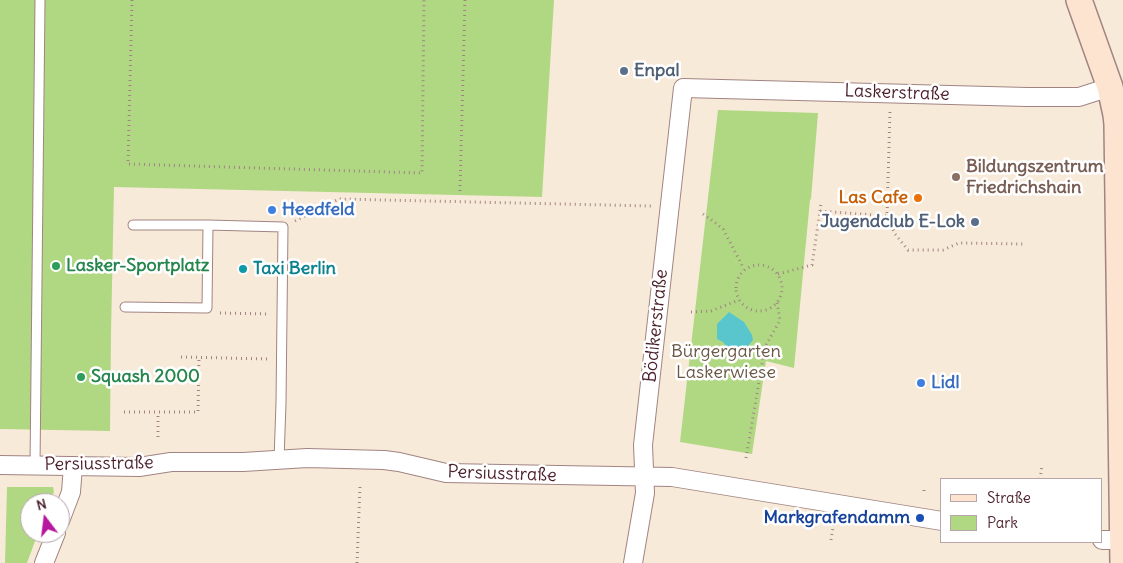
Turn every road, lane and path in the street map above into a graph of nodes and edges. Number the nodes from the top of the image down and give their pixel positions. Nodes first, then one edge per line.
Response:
1 (40, 0) edge
2 (132, 0) edge
3 (424, 0) edge
4 (465, 0) edge
5 (1079, 0) edge
6 (1110, 87) junction
7 (683, 88) joint
8 (891, 93) junction
9 (460, 191) dead end
10 (821, 203) dead end
11 (670, 206) junction
12 (820, 211) junction
13 (702, 214) dead end
14 (887, 216) junction
15 (133, 225) dead end
16 (208, 225) junction
17 (283, 227) junction
18 (1024, 244) dead end
19 (744, 269) junction
20 (778, 274) junction
21 (739, 300) junction
22 (777, 302) junction
23 (125, 307) dead end
24 (207, 308) junction
25 (691, 312) dead end
26 (282, 314) junction
27 (181, 357) dead end
28 (199, 358) junction
29 (281, 359) junction
30 (124, 412) dead end
31 (158, 412) junction
32 (158, 437) dead end
33 (746, 458) dead end
34 (279, 460) junction
35 (0, 465) edge
36 (1042, 465) dead end
37 (35, 466) junction
38 (73, 466) junction
39 (644, 476) junction
40 (1040, 478) edge
41 (360, 486) dead end
42 (70, 495) edge
43 (834, 521) dead end
44 (940, 521) edge
45 (831, 540) dead end
46 (52, 543) edge
47 (1116, 548) edge
48 (44, 563) edge
49 (357, 563) edge
50 (633, 563) edge

1 - 37 lane
2 - 3 path
4 - 9 path
5 - 6 main road
6 - 8 street, Laskerstraße
6 - 47 main road
7 - 8 street, Laskerstraße
7 - 11 street, Bödikerstraße
8 - 14 path
10 - 12 path
11 - 17 path
11 - 39 street, Bödikerstraße
12 - 14 path
12 - 20 path
13 - 19 path
14 - 18 path
15 - 16 lane
16 - 17 lane
16 - 24 lane
17 - 26 lane
19 - 20 path
19 - 21 path
20 - 22 path
21 - 22 path
21 - 25 path
22 - 33 path
23 - 24 lane
24 - 26 path
26 - 29 lane
27 - 28 path
28 - 29 path
28 - 31 path
29 - 34 lane
30 - 31 path
31 - 32 path
34 - 38 street, Persiusstraße
34 - 39 street, Persiusstraße
35 - 37 street, Persiusstraße
36 - 40 path
37 - 38 street, Persiusstraße
38 - 42 street
39 - 44 street, Persiusstraße
39 - 50 street, Bödikerstraße
41 - 49 path
43 - 45 path
46 - 48 street

